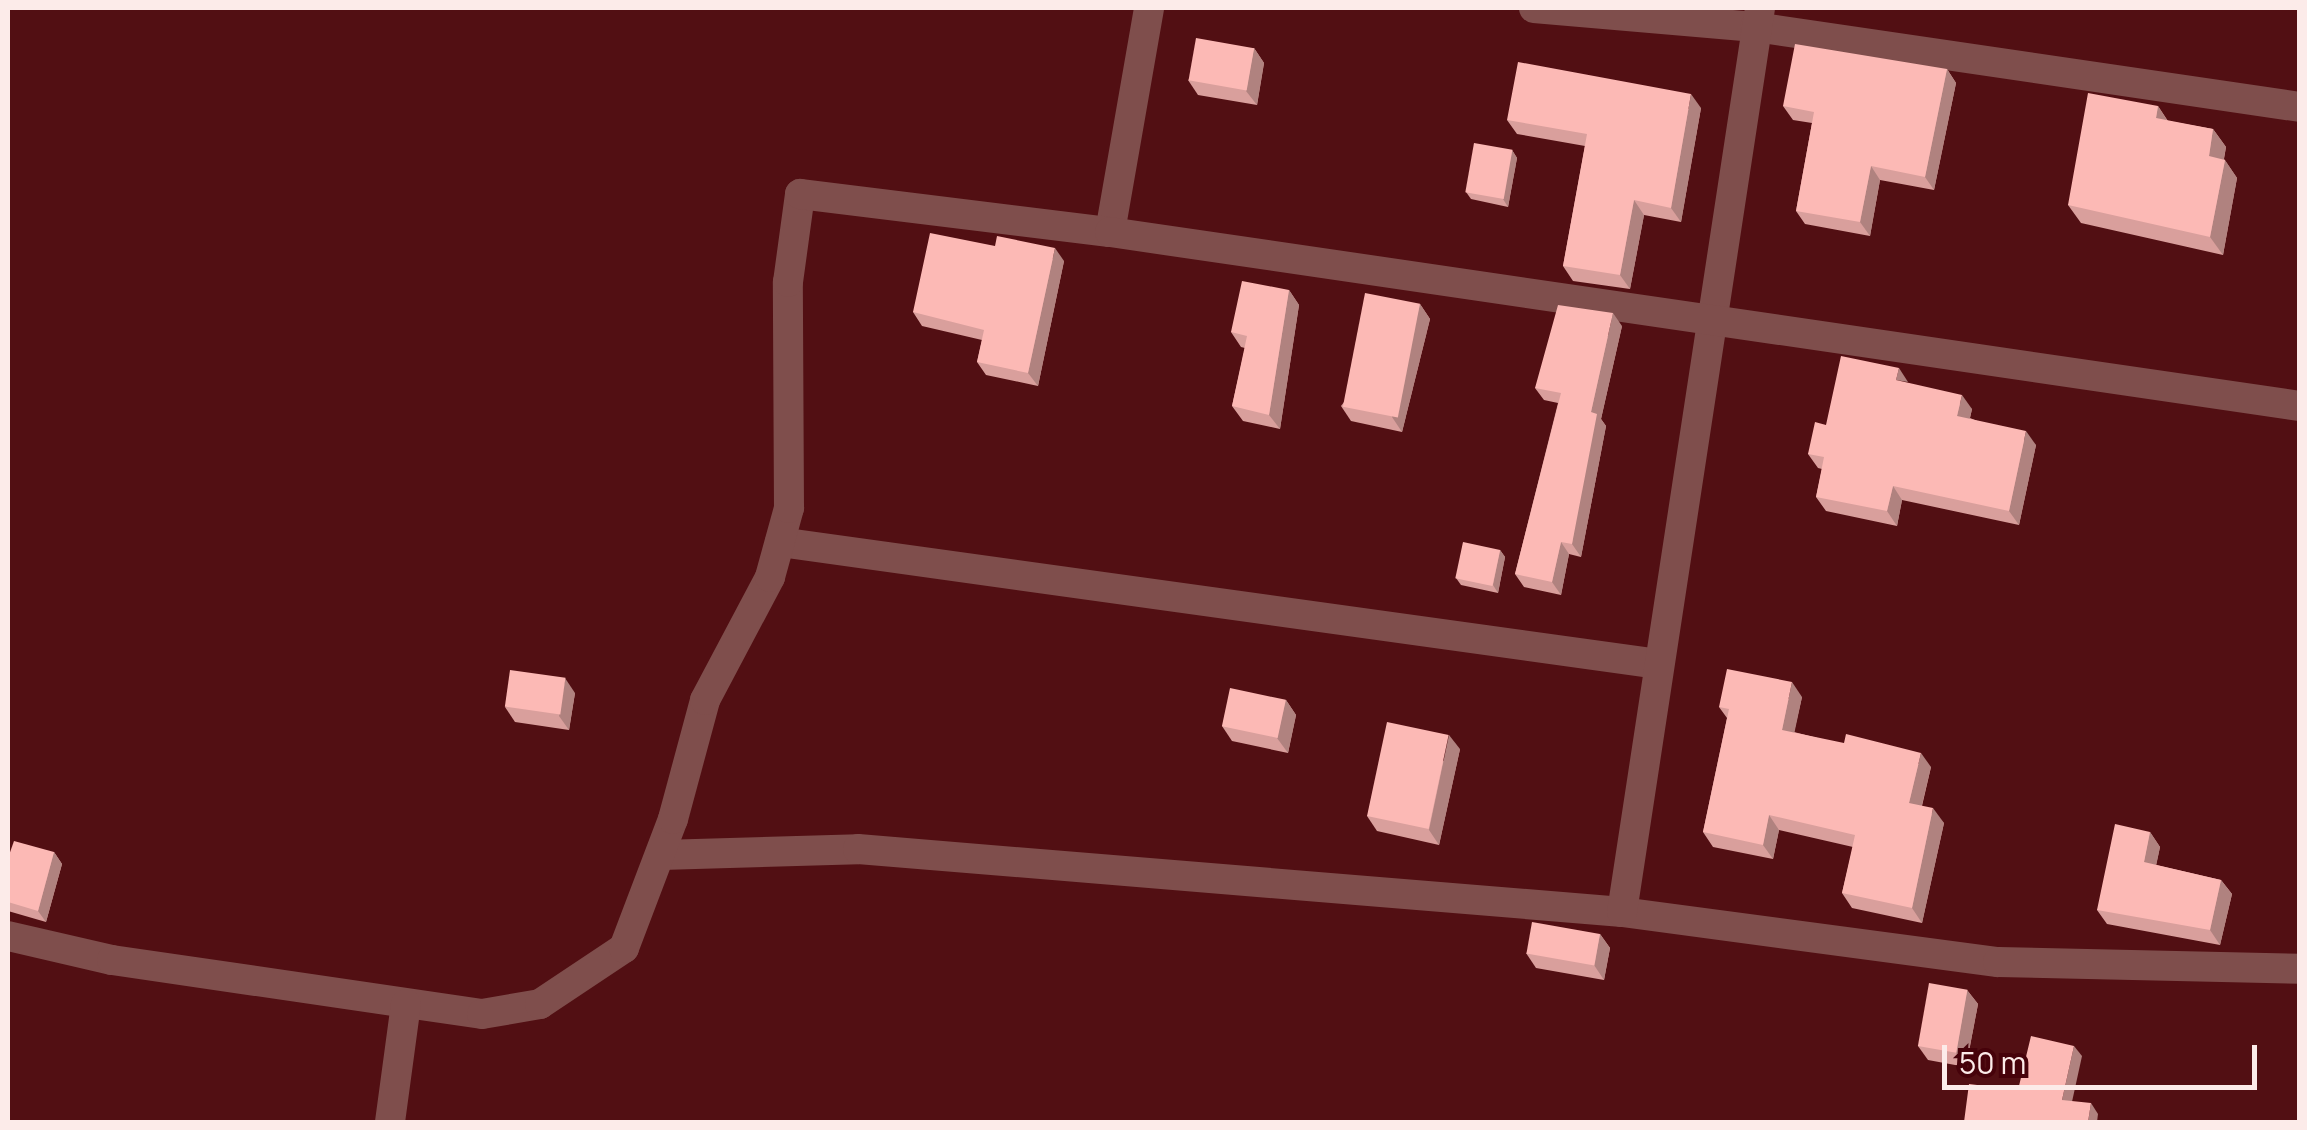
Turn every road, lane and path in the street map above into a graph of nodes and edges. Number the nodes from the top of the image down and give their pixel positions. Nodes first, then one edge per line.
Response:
1 (1148, 8) edge
2 (1534, 8) edge
3 (1758, 17) edge
4 (2300, 106) edge
5 (1110, 232) junction
6 (1710, 319) junction
7 (2300, 406) edge
8 (780, 542) junction
9 (1658, 664) junction
10 (661, 855) junction
11 (1622, 912) junction
12 (8, 936) edge
13 (2300, 968) edge
14 (406, 1004) junction
15 (390, 1122) edge

1 - 5 street
2 - 3 street
3 - 4 street
3 - 6 street
5 - 6 street
5 - 8 street
6 - 7 street
6 - 9 street
8 - 9 street
8 - 10 street
9 - 11 street
10 - 11 street
10 - 14 street
11 - 13 street
12 - 14 street
14 - 15 street

